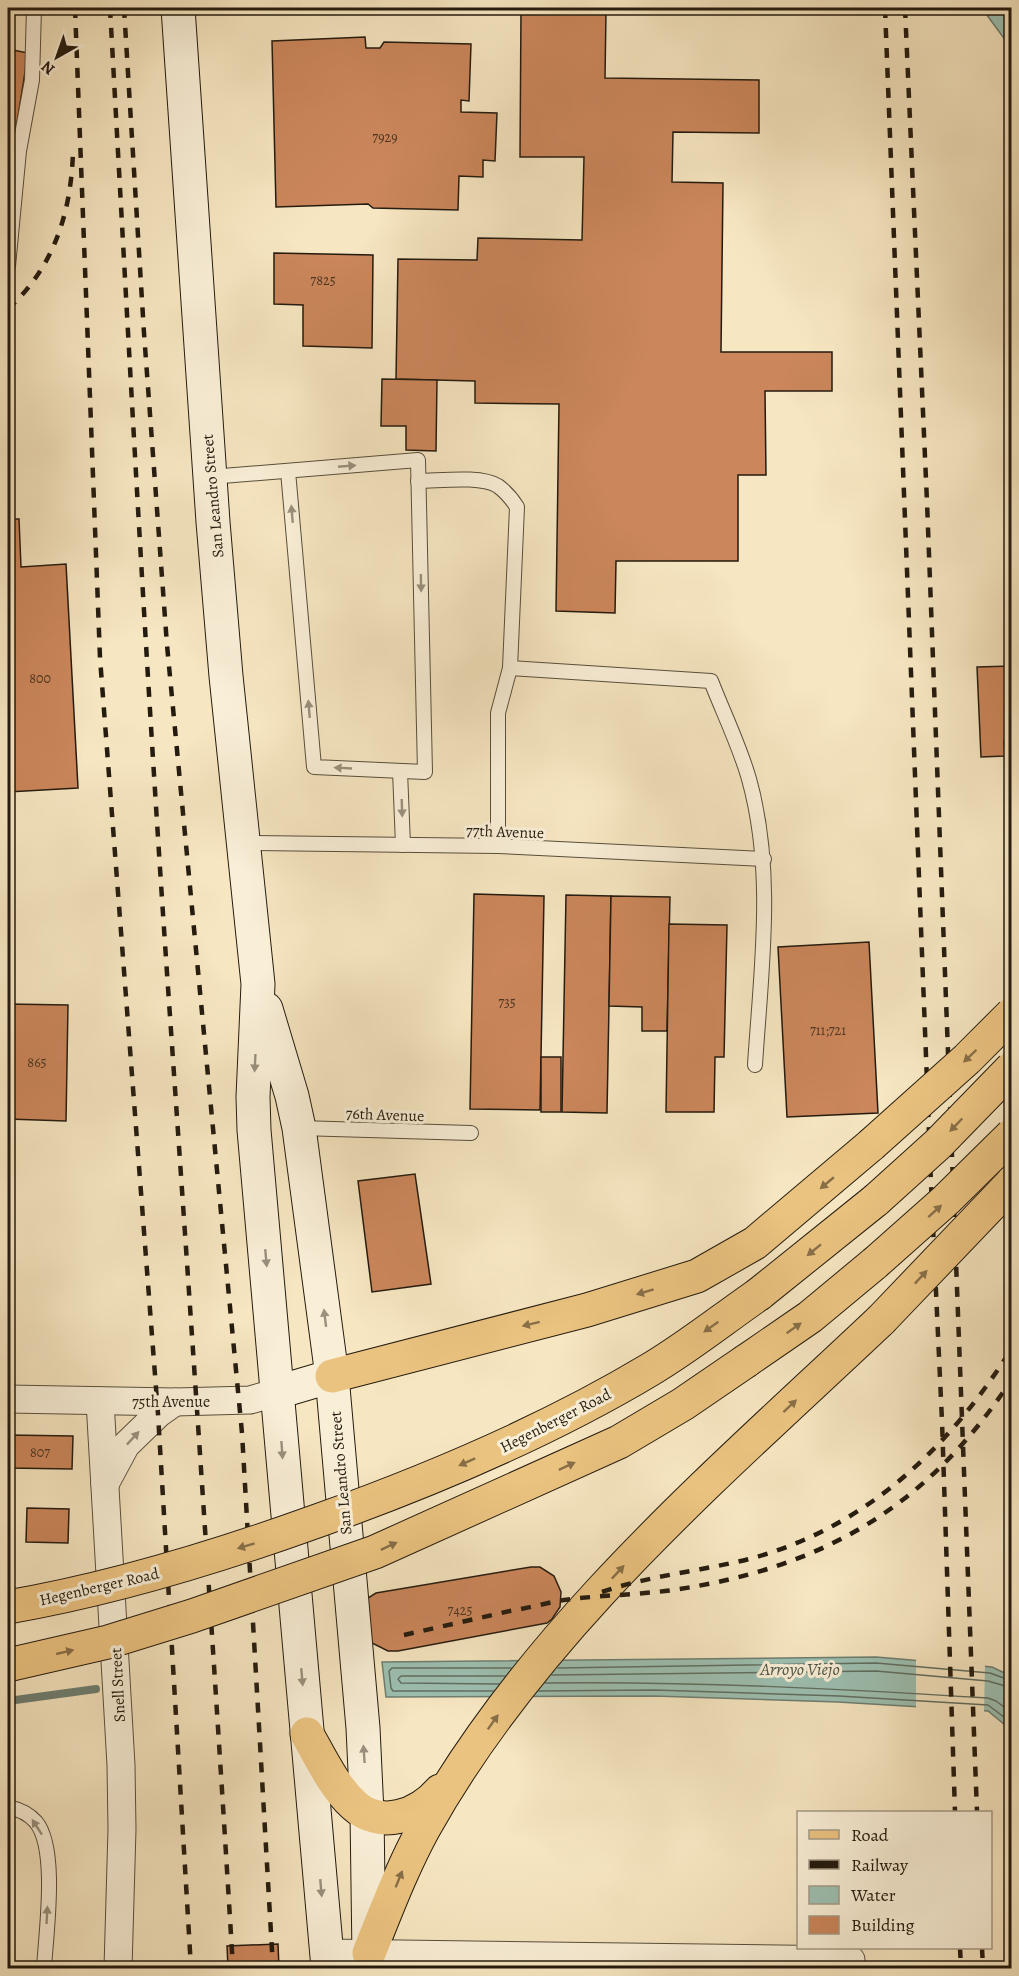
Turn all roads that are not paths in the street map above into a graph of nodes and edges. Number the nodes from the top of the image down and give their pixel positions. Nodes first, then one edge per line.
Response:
1 (34, 8) edge
2 (178, 8) edge
3 (8, 266) edge
4 (288, 471) junction
5 (210, 477) junction
6 (418, 481) junction
7 (510, 668) junction
8 (400, 771) junction
9 (244, 843) junction
10 (403, 845) junction
11 (498, 846) junction
12 (764, 859) junction
13 (258, 984) junction
14 (1011, 1014) edge
15 (755, 1065) dead end
16 (1011, 1068) edge
17 (299, 1128) junction
18 (471, 1133) dead end
19 (1011, 1135) edge
20 (1011, 1183) edge
21 (332, 1376) junction
22 (278, 1392) junction
23 (8, 1399) edge
24 (100, 1401) junction
25 (175, 1402) junction
26 (105, 1486) junction
27 (8, 1607) edge
28 (8, 1665) edge
29 (307, 1734) junction
30 (460, 1770) junction
31 (8, 1807) edge
32 (367, 1813) junction
33 (327, 1961) edge
34 (370, 1961) edge
35 (820, 1964) edge
36 (856, 1964) edge
37 (44, 1968) edge
38 (118, 1968) edge

1 - 3 lane
2 - 5 main road, San Leandro Street
4 - 5 lane
4 -> 6 lane
8 -> 4 lane
5 - 9 main road, San Leandro Street
6 - 7 lane
6 -> 8 lane
7 - 11 lane
7 - 12 lane
8 -> 10 lane
9 - 10 lane, 77th Avenue
9 - 13 main road, San Leandro Street
10 - 11 lane, 77th Avenue
11 - 12 lane, 77th Avenue
12 - 15 lane
13 - 17 main road, San Leandro Street
13 -> 22 main road, San Leandro Street
14 -> 21 main road, bridge
16 -> 27 main road, Hegenberger Road, bridge
17 - 18 lane, 76th Avenue
21 -> 17 main road, San Leandro Street
28 -> 19 main road, bridge
30 -> 20 main road, bridge
21 - 22 main road, 75th Avenue
32 -> 21 main road, San Leandro Street
22 - 25 street, 75th Avenue
22 -> 29 main road, San Leandro Street
23 - 24 street, 75th Avenue
24 - 25 street, 75th Avenue
24 - 26 street, Snell Street
26 -> 25 street
26 - 38 street, Snell Street
29 - 32 main road
29 -> 33 main road, San Leandro Street
30 - 32 main road
34 -> 30 main road
37 -> 31 lane
32 - 34 main road, San Leandro Street
33 - 34 street
34 - 35 street
35 - 36 street

